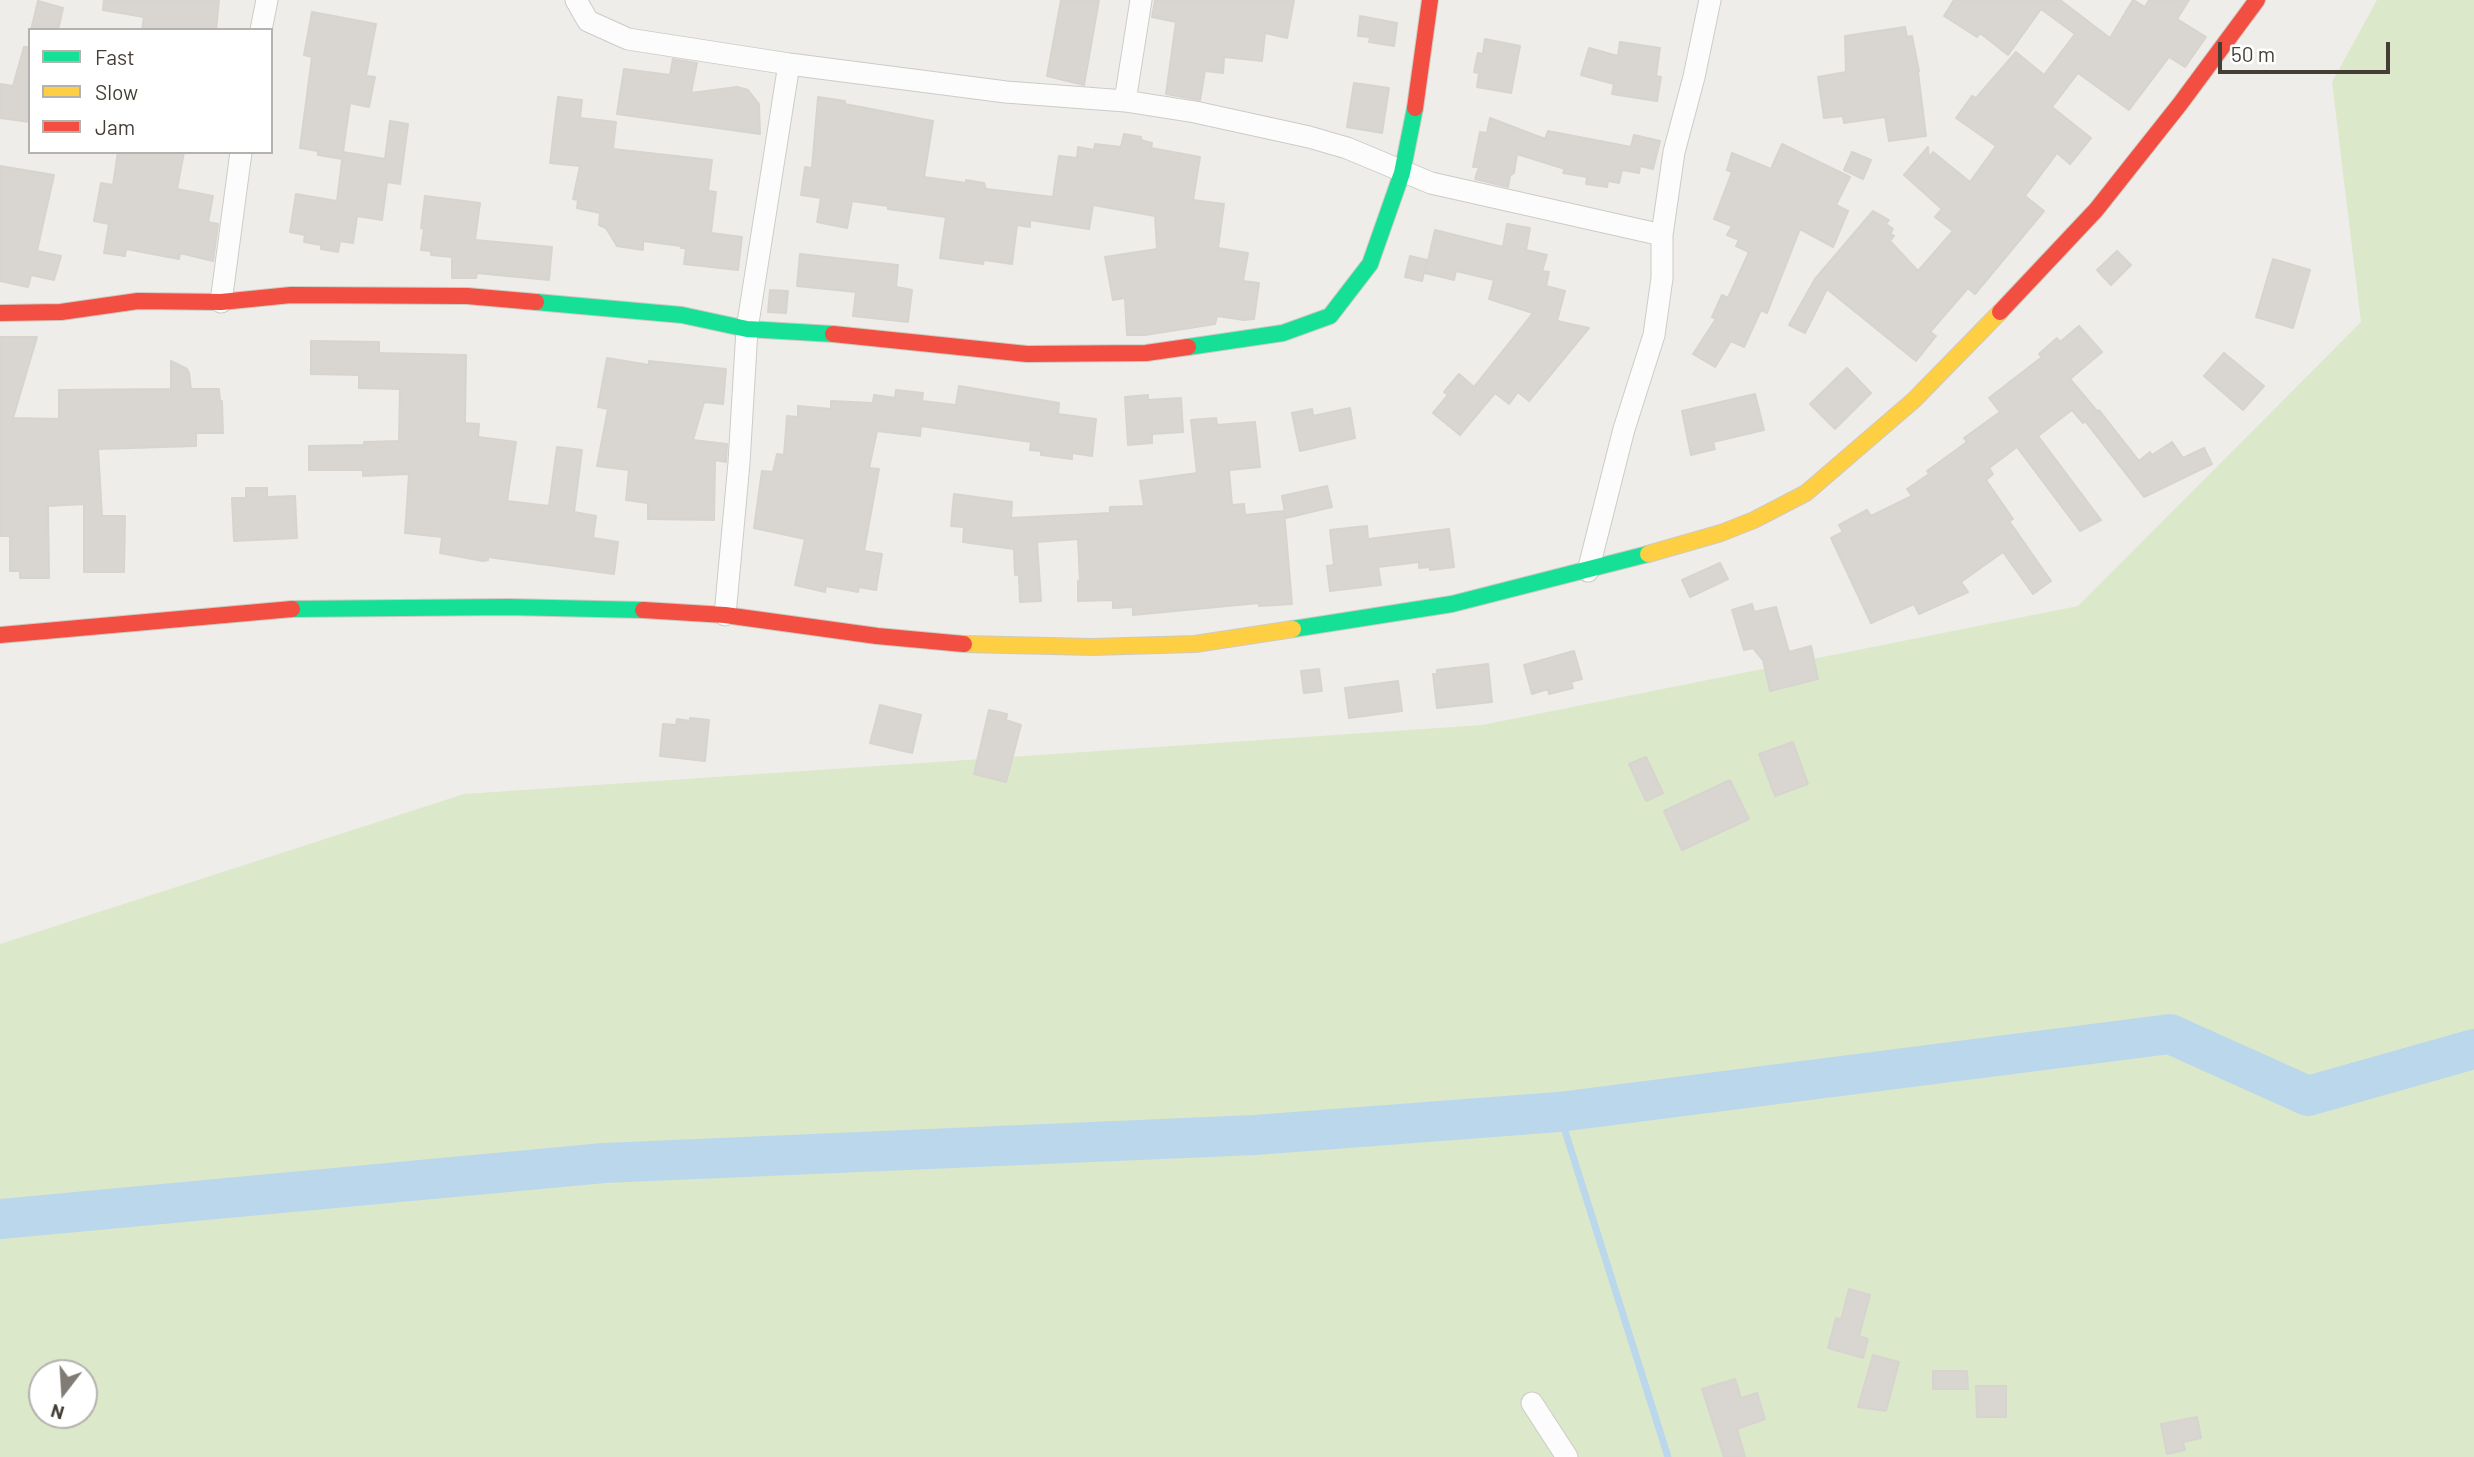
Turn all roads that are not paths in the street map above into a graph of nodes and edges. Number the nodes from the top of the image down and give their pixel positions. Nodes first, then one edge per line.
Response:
1 (267, 0) edge
2 (576, 0) edge
3 (1141, 0) edge
4 (1430, 0) edge
5 (1710, 0) edge
6 (2257, 0) edge
7 (261, 28) edge
8 (789, 64) junction
9 (1125, 101) junction
10 (241, 154) edge
11 (1402, 173) junction
12 (1662, 235) junction
13 (221, 302) junction
14 (0, 313) edge
15 (747, 329) junction
16 (1588, 571) junction
17 (725, 615) junction
18 (0, 635) edge
19 (1532, 1403) dead end
20 (1567, 1457) edge

1 - 7 street
2 - 8 street
3 - 9 street
4 - 11 street
5 - 12 street
6 - 16 street
8 - 9 street
8 - 15 street
9 - 11 street
10 - 13 street
11 - 12 street
11 - 15 street
12 - 16 street
13 - 14 street
13 - 15 street
15 - 17 street
16 - 17 street
17 - 18 street
19 - 20 street

